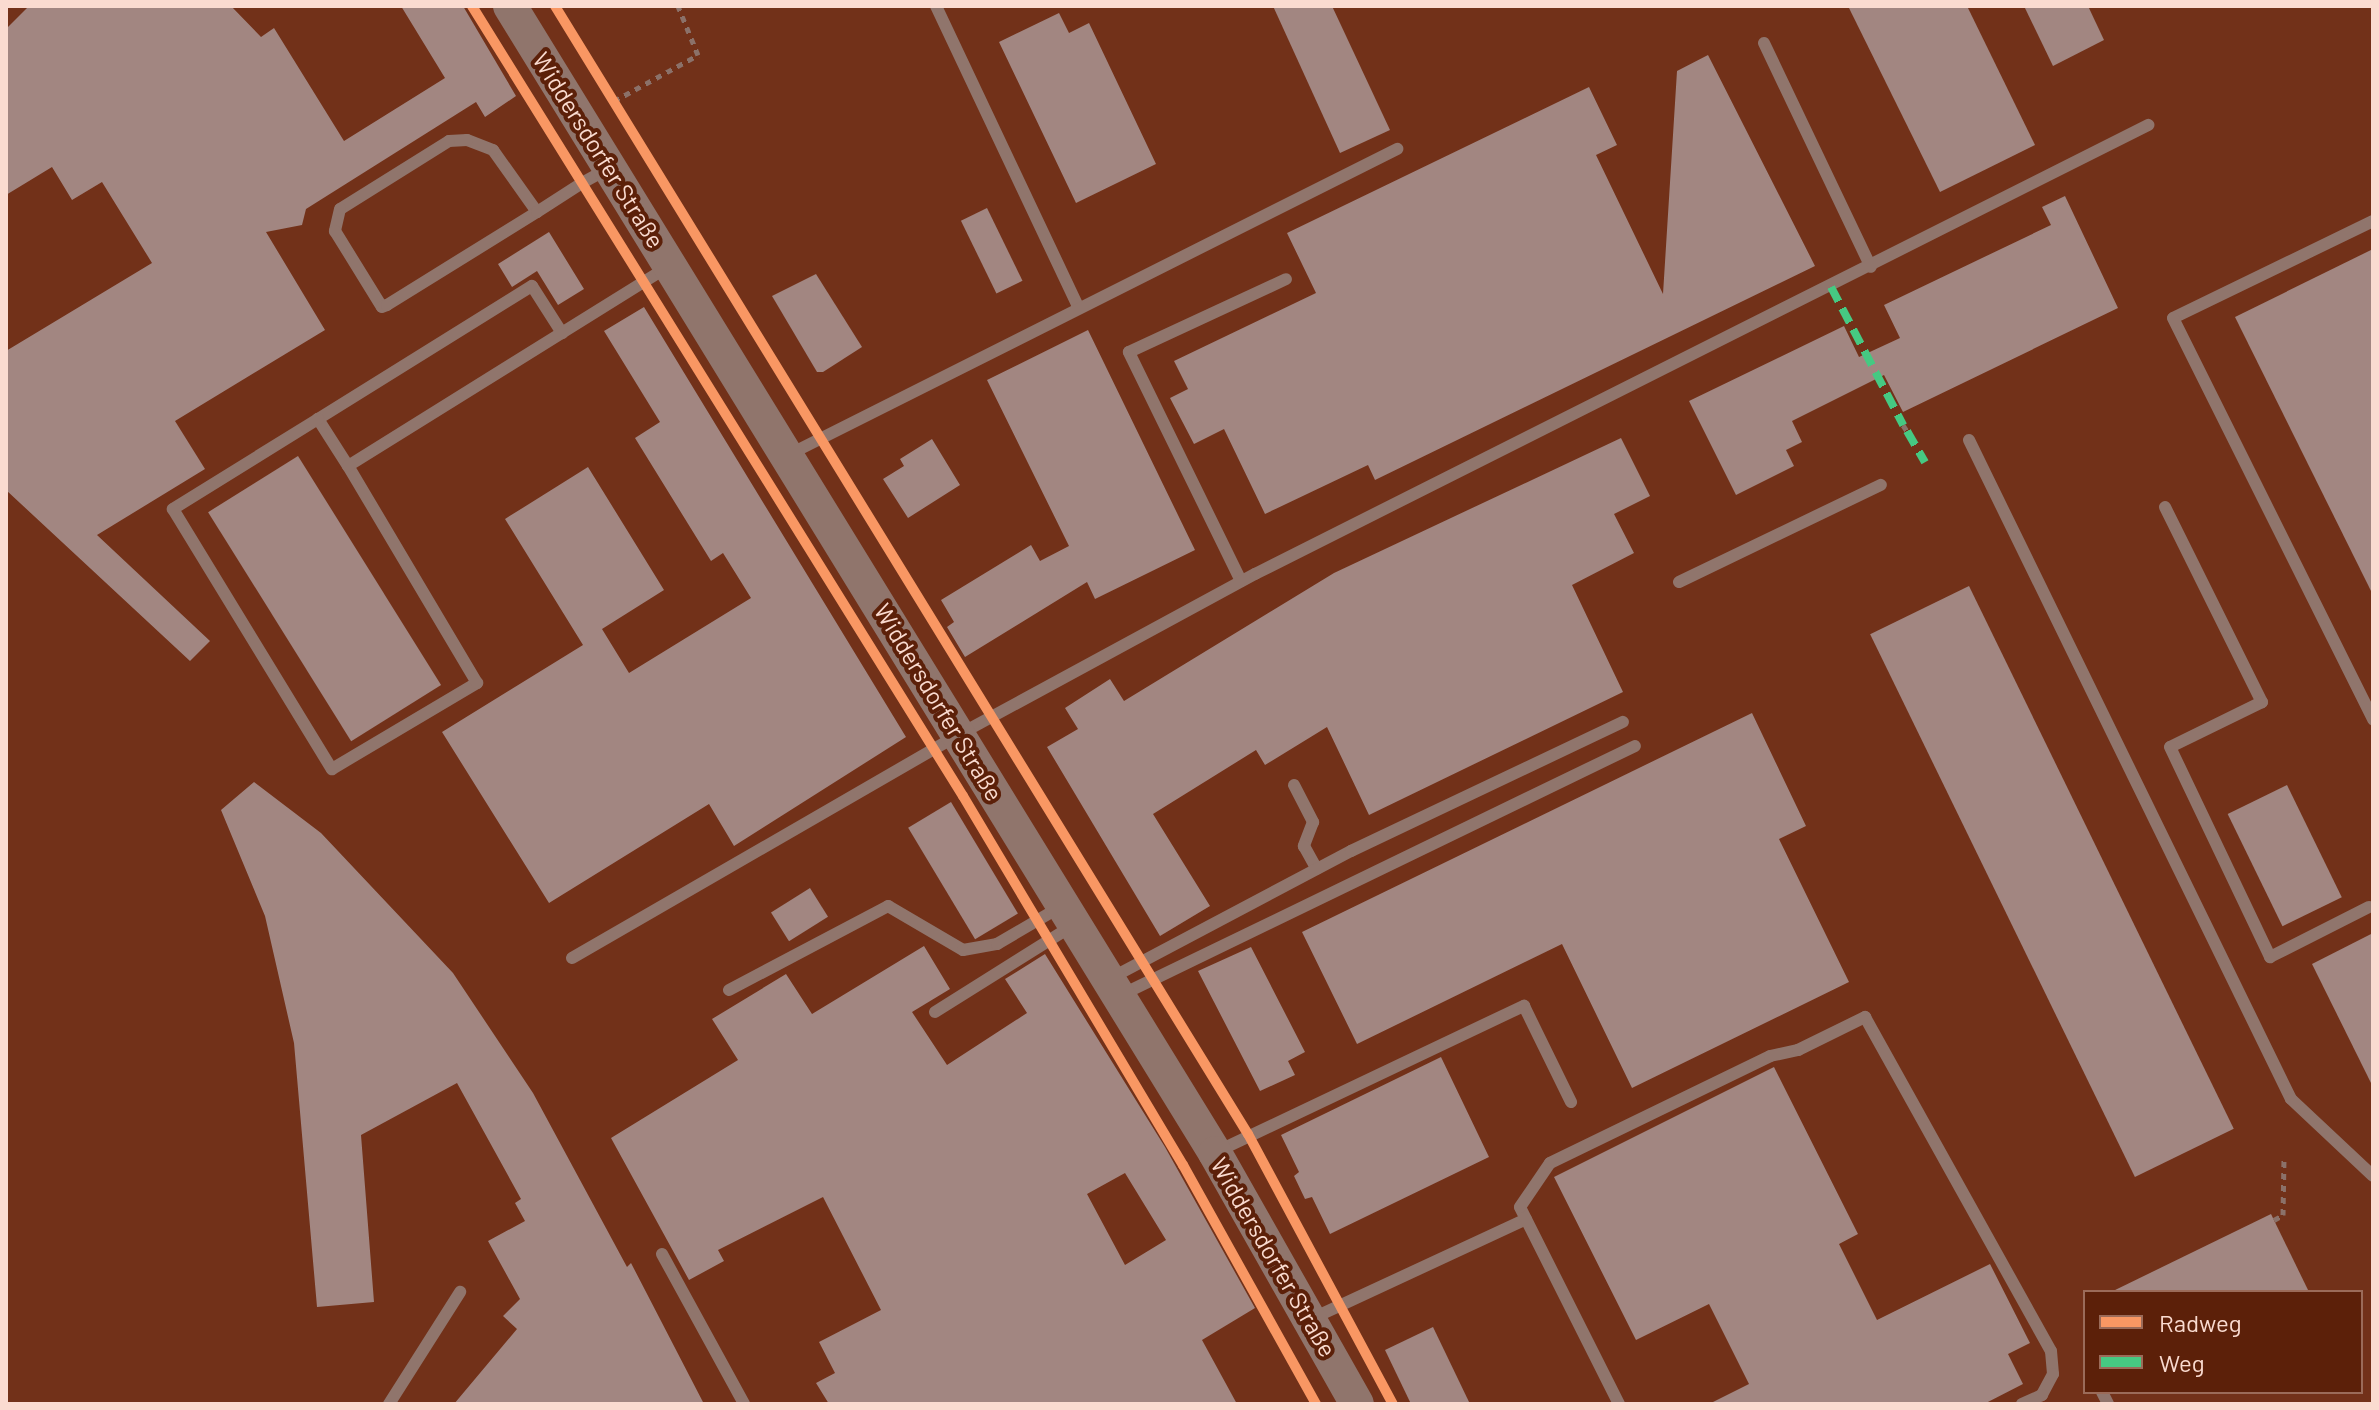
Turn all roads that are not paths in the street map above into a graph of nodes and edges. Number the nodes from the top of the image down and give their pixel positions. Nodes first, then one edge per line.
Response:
1 (510, 6) edge
2 (936, 6) edge
3 (1764, 43) dead end
4 (2148, 125) dead end
5 (1397, 149) dead end
6 (609, 167) junction
7 (537, 212) junction
8 (2373, 221) edge
9 (671, 266) junction
10 (1871, 267) junction
11 (1286, 279) dead end
12 (1079, 308) junction
13 (562, 333) junction
14 (318, 419) junction
15 (1969, 440) dead end
16 (788, 455) junction
17 (348, 466) junction
18 (1881, 485) dead end
19 (2165, 507) dead end
20 (1241, 581) junction
21 (1679, 582) dead end
22 (2373, 720) edge
23 (1623, 722) dead end
24 (960, 734) junction
25 (1635, 746) dead end
26 (1294, 785) dead end
27 (1317, 869) junction
28 (2369, 907) dead end
29 (1069, 915) junction
30 (572, 958) dead end
31 (1113, 988) junction
32 (729, 990) dead end
33 (935, 1012) dead end
34 (1571, 1102) dead end
35 (1215, 1153) junction
36 (2373, 1176) edge
37 (1526, 1219) junction
38 (662, 1254) dead end
39 (460, 1292) dead end
40 (1309, 1320) junction
41 (389, 1404) edge
42 (744, 1404) edge
43 (1357, 1404) edge
44 (1619, 1404) edge
45 (2022, 1404) edge

1 - 6 main road, Widdersdorfer Straße
2 - 12 lane
3 - 10 lane
4 - 10 lane
5 - 12 lane
6 - 7 lane
6 - 9 main road, Widdersdorfer Straße
7 - 7 lane
8 - 22 lane
9 - 13 lane
9 - 16 main road, Widdersdorfer Straße
10 - 20 lane
11 - 20 lane
12 - 16 lane
13 - 14 lane
13 - 17 lane
14 - 17 lane
14 - 17 lane
15 - 36 lane
16 - 24 main road, Widdersdorfer Straße
18 - 21 lane
19 - 28 lane
20 - 24 lane
23 - 27 lane
24 - 29 main road, Widdersdorfer Straße
24 - 30 lane
25 - 31 lane
26 - 27 lane
27 - 31 lane
29 - 31 main road, Widdersdorfer Straße
29 - 32 lane
29 - 33 lane
31 - 35 main road, Widdersdorfer Straße
34 - 35 lane
35 - 40 main road, Widdersdorfer Straße
37 - 40 lane
37 - 44 lane
37 - 45 lane
38 - 42 lane
39 - 41 lane
40 - 43 main road, Widdersdorfer Straße

